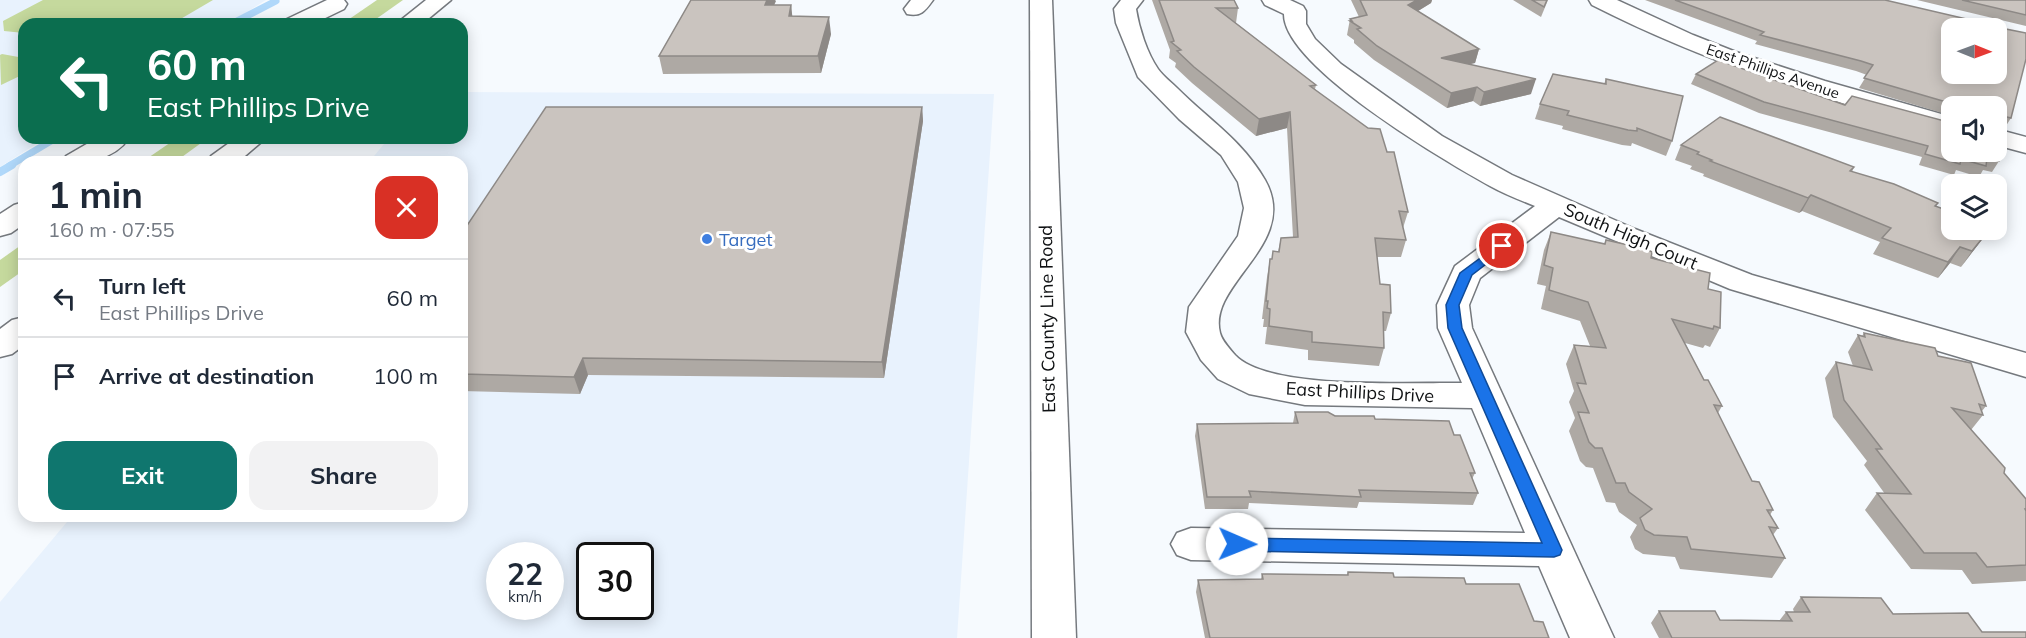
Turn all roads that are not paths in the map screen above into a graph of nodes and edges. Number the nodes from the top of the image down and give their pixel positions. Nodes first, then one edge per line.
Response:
1 (440, 0) edge
2 (1041, 0) edge
3 (1132, 0) edge
4 (1600, 0) edge
5 (339, 2) edge
6 (1289, 4) edge
7 (307, 18) edge
8 (315, 18) edge
9 (416, 18) edge
10 (1941, 121) edge
11 (2007, 140) edge
12 (106, 144) edge
13 (125, 144) edge
14 (245, 144) edge
15 (2026, 145) edge
16 (86, 156) edge
17 (107, 156) edge
18 (229, 156) edge
19 (18, 198) edge
20 (1556, 205) junction
21 (0, 209) edge
22 (18, 215) edge
23 (0, 227) edge
24 (18, 312) edge
25 (0, 326) edge
26 (18, 332) edge
27 (0, 346) edge
28 (2026, 365) edge
29 (1485, 396) junction
30 (1191, 544) dead end
31 (1554, 550) junction
32 (1054, 638) edge
33 (1592, 638) edge

1 - 9 main road
2 - 32 main road, East County Line Road
3 - 29 main road, East Phillips Drive
4 - 10 main road, East Phillips Avenue
5 - 7 main road
5 - 8 main road
6 - 20 main road, South High Court
11 - 15 main road
12 - 16 main road
13 - 17 main road
14 - 18 main road
19 - 21 main road
20 - 28 main road, South High Court
20 - 29 main road
22 - 23 main road
24 - 25 main road
26 - 27 main road
29 - 31 main road
30 - 31 main road
31 - 33 main road

